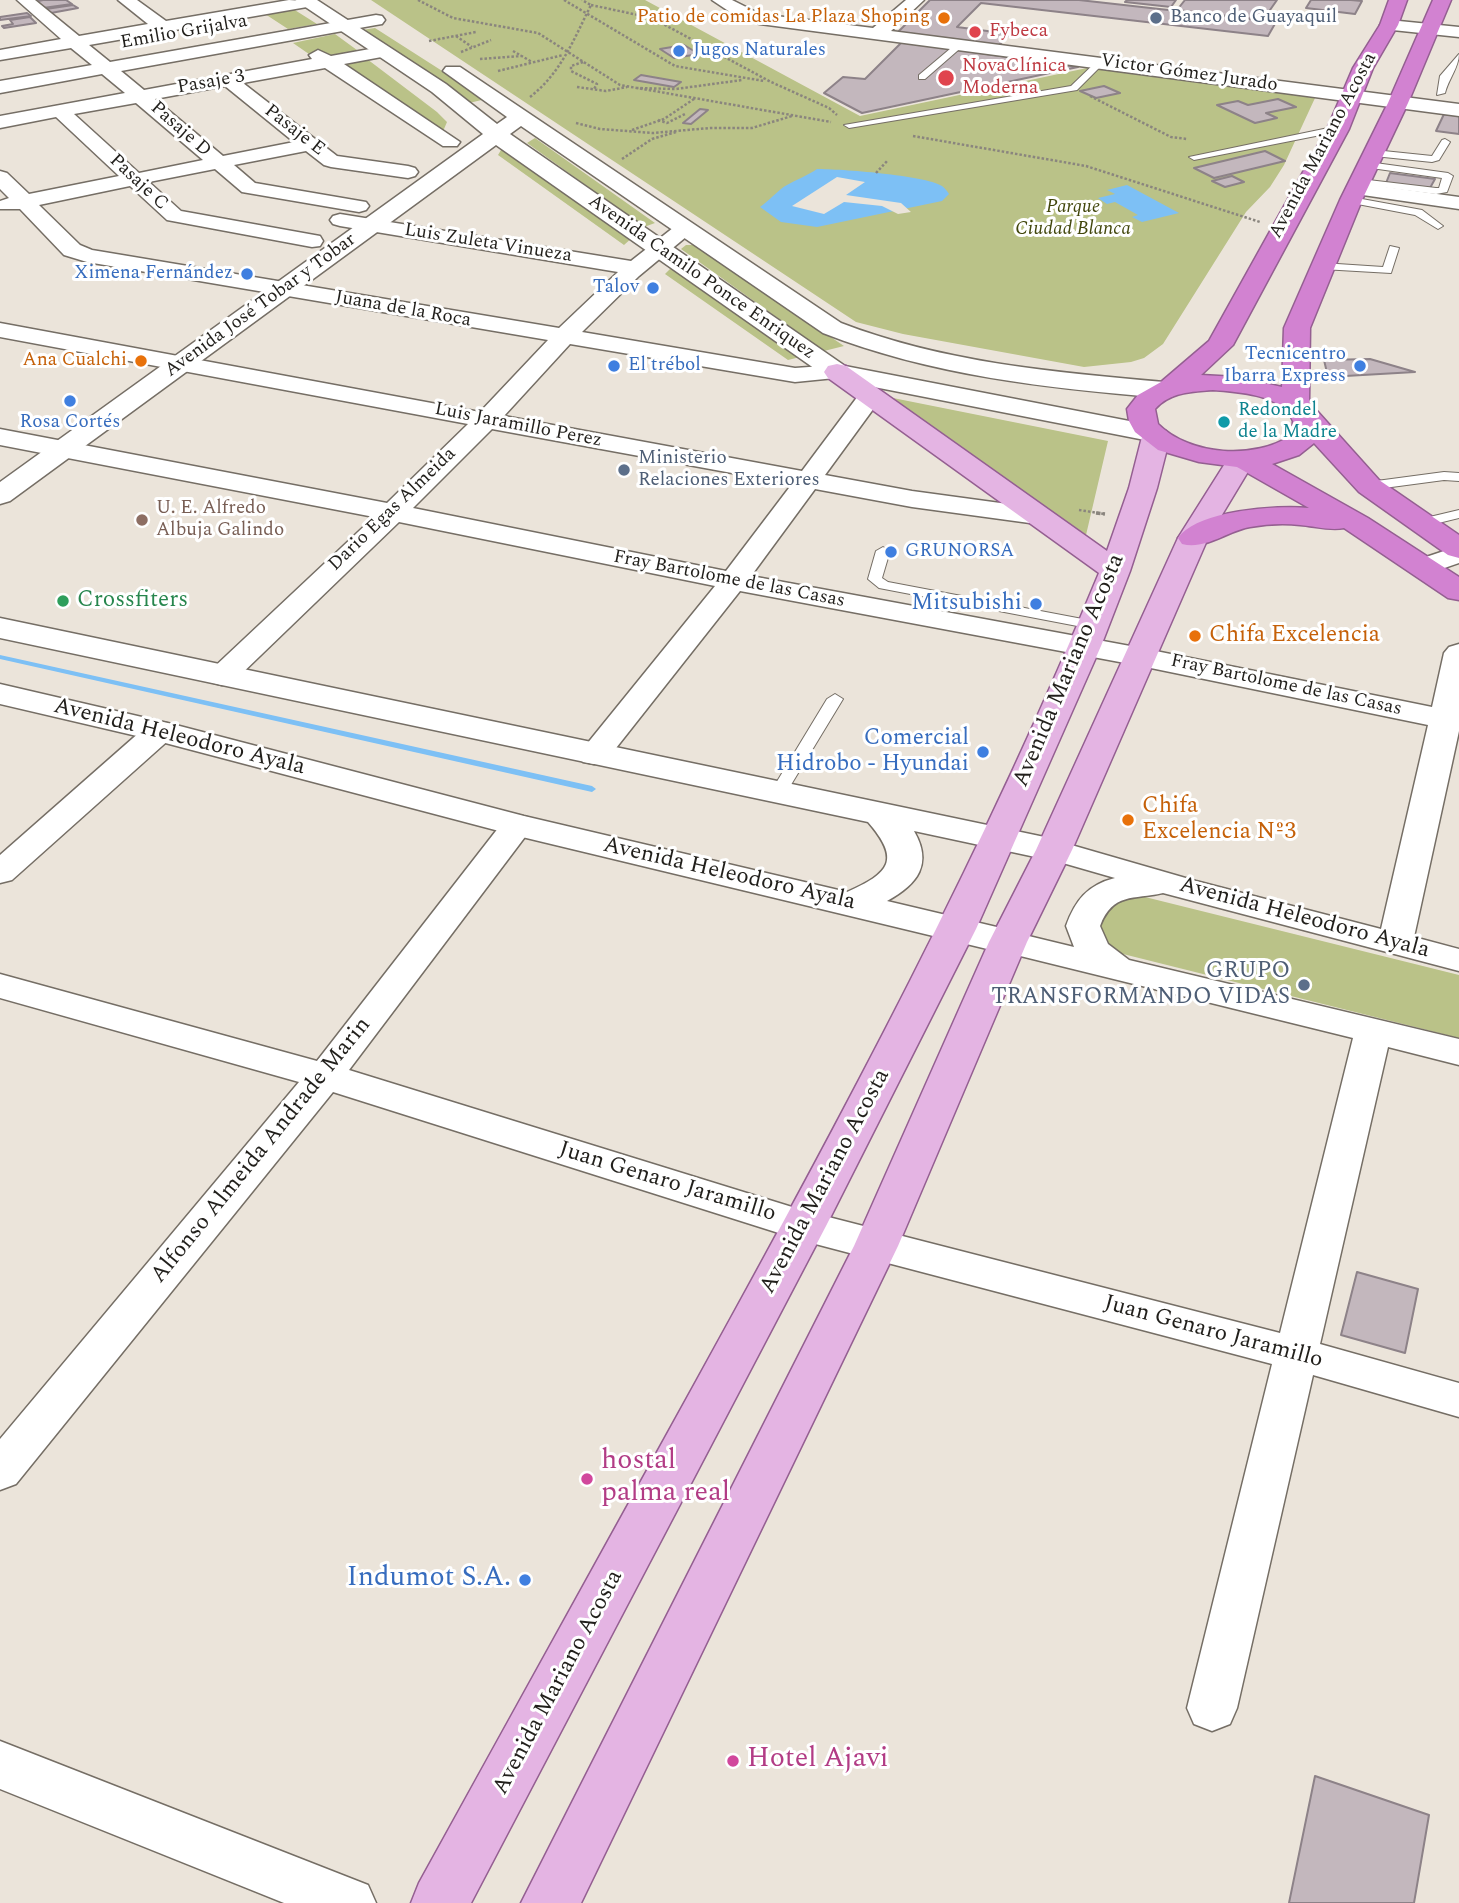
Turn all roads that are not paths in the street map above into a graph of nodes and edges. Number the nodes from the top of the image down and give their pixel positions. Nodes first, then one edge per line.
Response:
1 (25, 0) edge
2 (126, 0) edge
3 (237, 0) edge
4 (720, 0) edge
5 (916, 0) edge
6 (1398, 0) edge
7 (1442, 0) edge
8 (305, 1) edge
9 (354, 5) dead end
10 (253, 11) junction
11 (1389, 25) junction
12 (341, 26) junction
13 (385, 26) joint
14 (163, 27) junction
15 (1431, 29) junction
16 (1459, 32) edge
17 (877, 34) junction
18 (289, 35) junction
19 (78, 42) junction
20 (960, 45) junction
21 (381, 52) junction
22 (0, 55) edge
23 (449, 57) road end
24 (1459, 57) edge
25 (328, 62) junction
26 (1101, 62) junction
27 (106, 68) junction
28 (922, 76) dead end
29 (228, 80) junction
30 (0, 87) edge
31 (1440, 93) dead end
32 (140, 96) junction
33 (1352, 96) junction
34 (1398, 103) junction
35 (517, 107) junction
36 (1459, 110) edge
37 (60, 111) junction
38 (0, 122) edge
39 (849, 125) road end
40 (488, 127) junction
41 (1338, 129) junction
42 (450, 142) junction
43 (1445, 142) dead end
44 (311, 145) junction
45 (1194, 158) dead end
46 (218, 163) junction
47 (408, 172) junction
48 (0, 177) edge
49 (1362, 178) junction
50 (133, 180) junction
51 (22, 202) junction
52 (1459, 203) edge
53 (0, 206) edge
54 (357, 217) junction
55 (1437, 226) dead end
56 (685, 228) junction
57 (312, 241) junction
58 (659, 247) junction
59 (1394, 247) dead end
60 (1322, 266) junction
61 (635, 268) junction
62 (251, 284) junction
63 (285, 289) junction
64 (0, 330) edge
65 (562, 337) junction
66 (153, 357) junction
67 (184, 363) junction
68 (837, 372) junction
69 (1167, 389) junction
70 (870, 397) junction
71 (1301, 412) junction
72 (485, 420) junction
73 (1153, 435) junction
74 (0, 437) edge
75 (30, 444) junction
76 (61, 450) junction
77 (1242, 460) junction
78 (0, 466) edge
79 (1459, 477) edge
80 (807, 480) junction
81 (1369, 486) junction
82 (0, 495) edge
83 (391, 512) junction
84 (1459, 514) edge
85 (1037, 516) junction
86 (1422, 523) junction
87 (1358, 524) junction
88 (1193, 538) junction
89 (1459, 549) edge
90 (883, 551) dead end
91 (1459, 554) edge
92 (1424, 567) junction
93 (1115, 571) junction
94 (733, 581) junction
95 (1459, 591) edge
96 (0, 628) edge
97 (1089, 635) junction
98 (1459, 653) edge
99 (1141, 657) junction
100 (222, 676) junction
101 (0, 694) edge
102 (835, 699) dead end
103 (1452, 720) edge
104 (160, 731) junction
105 (594, 755) junction
106 (778, 793) junction
107 (881, 815) junction
108 (518, 825) junction
109 (997, 838) junction
110 (1054, 850) junction
111 (0, 873) edge
112 (1184, 888) junction
113 (851, 904) junction
114 (957, 929) junction
115 (1008, 942) junction
116 (1395, 944) junction
117 (1459, 960) edge
118 (1119, 969) junction
119 (0, 986) edge
120 (1373, 1031) junction
121 (1459, 1052) edge
122 (326, 1076) junction
123 (804, 1226) junction
124 (876, 1246) junction
125 (1297, 1354) junction
126 (1459, 1400) edge
127 (0, 1471) edge
128 (1212, 1708) dead end
129 (0, 1765) edge
130 (349, 1903) edge
131 (440, 1903) edge
132 (550, 1903) edge

1 - 19 street, Pasaje D
2 - 14 street
3 - 10 street
4 - 17 street, Victor Gómez Jurado
5 - 17 street
6 - 11 highway, Avenida Mariano Acosta
7 - 15 highway, Avenida Mariano Acosta
8 - 10 street
8 - 12 main road, Avenida Camilo Ponce Enriquez
9 - 13 main road
10 - 14 street
10 - 18 street
11 - 15 street
11 - 33 highway, Avenida Mariano Acosta
12 - 13 street, Emilio Grijalva
12 - 18 street, Emilio Grijalva
12 - 21 main road, Avenida Camilo Ponce Enriquez
14 - 19 street
15 - 16 street
15 - 34 highway, Avenida Mariano Acosta
17 - 20 street, Victor Gómez Jurado
18 - 25 street
18 - 27 street, Emilio Grijalva
19 - 22 street
19 - 27 street, Pasaje D
20 - 26 street, Victor Gómez Jurado
20 - 28 lane
21 - 25 street, Pasaje 3
21 - 40 main road, Avenida Camilo Ponce Enriquez
23 - 35 main road, Avenida Camilo Ponce Enriquez
24 - 31 lane
25 - 29 street, Pasaje 3
25 - 42 street
26 - 33 street, Victor Gómez Jurado
26 - 39 lane
27 - 30 street, Emilio Grijalva
27 - 32 street, Pasaje D
29 - 32 street, Pasaje 3
29 - 44 street, Pasaje E
32 - 37 street, Pasaje 3
32 - 46 street, Pasaje D
33 - 34 street, Victor Gómez Jurado
33 - 41 highway, Avenida Mariano Acosta
34 - 36 street, Victor Gómez Jurado
34 - 49 highway, Avenida Mariano Acosta
35 - 40 main road, Avenida José Tobar y Tobar
35 - 56 main road, Avenida Camilo Ponce Enriquez
37 - 38 street, Pasaje 3
37 - 50 street, Pasaje C
40 - 42 main road, Avenida José Tobar y Tobar
40 - 54 main road, Avenida José Tobar y Tobar
40 - 58 main road, Avenida Camilo Ponce Enriquez
41 - 45 lane
41 - 69 highway, Avenida Mariano Acosta
42 - 47 main road, Avenida José Tobar y Tobar
43 - 49 lane
44 - 46 street
44 - 47 street, Pasaje E
46 - 50 street
46 - 54 street, Pasaje D
47 - 54 main road, Avenida José Tobar y Tobar
48 - 51 street, Juana de la Roca
49 - 49 lane
49 - 52 street
49 - 55 lane
49 - 60 highway, Avenida Mariano Acosta
50 - 51 street
50 - 57 street, Pasaje C
51 - 53 street
51 - 62 street, Juana de la Roca
54 - 57 main road, Avenida José Tobar y Tobar
54 - 61 street, Luis Zuleta Vinueza
54 - 63 main road, Avenida José Tobar y Tobar
56 - 58 street, Dario Egas Almeida
56 - 69 main road, Avenida Camilo Ponce Enriquez
57 - 62 main road, Avenida José Tobar y Tobar
58 - 61 street, Dario Egas Almeida
58 - 68 main road, Avenida Camilo Ponce Enriquez
59 - 60 lane
60 - 71 highway, Avenida Mariano Acosta
61 - 65 street, Dario Egas Almeida
62 - 63 street, Juana de la Roca
62 - 66 main road, Avenida José Tobar y Tobar
63 - 65 street, Juana de la Roca
63 - 67 main road, Avenida José Tobar y Tobar
64 - 66 street, Luis Jaramillo Perez
65 - 68 street, Juana de la Roca
65 - 72 street, Dario Egas Almeida
66 - 67 street, Luis Jaramillo Perez
66 - 75 main road, Avenida José Tobar y Tobar
67 - 72 street, Luis Jaramillo Perez
67 - 76 main road, Avenida José Tobar y Tobar
68 - 70 main road
68 - 73 main road, Avenida Camilo Ponce Enriquez
69 - 71 highway
69 - 73 highway
70 - 80 street
70 - 85 main road
71 - 77 highway
71 - 81 highway
72 - 80 street, Luis Jaramillo Perez
72 - 83 street, Dario Egas Almeida
73 - 77 highway
73 - 93 main road, Avenida Mariano Acosta
74 - 75 street, Fray Bartolome de las Casas
75 - 76 street, Fray Bartolome de las Casas
75 - 78 main road, Avenida José Tobar y Tobar
76 - 82 main road, Avenida José Tobar y Tobar
76 - 83 street, Fray Bartolome de las Casas
77 - 87 highway
77 - 88 main road
79 - 81 lane
80 - 85 street, Luis Jaramillo Perez
80 - 94 street
81 - 86 highway
83 - 94 street, Fray Bartolome de las Casas
83 - 100 street, Dario Egas Almeida
84 - 86 lane
85 - 93 main road
86 - 89 highway
87 - 88 highway
87 - 92 highway
88 - 99 main road
90 - 97 lane
91 - 92 street
92 - 95 highway
93 - 97 main road, Avenida Mariano Acosta
94 - 97 street, Fray Bartolome de las Casas
94 - 105 street
96 - 100 main road, Avenida Heleodoro Ayala
97 - 99 street, Fray Bartolome de las Casas
97 - 109 main road, Avenida Mariano Acosta
98 - 103 street
99 - 103 street, Fray Bartolome de las Casas
99 - 110 main road
100 - 105 main road, Avenida Heleodoro Ayala
101 - 104 main road, Avenida Heleodoro Ayala
102 - 106 lane
103 - 116 street
104 - 108 main road, Avenida Heleodoro Ayala
104 - 111 street
105 - 106 main road, Avenida Heleodoro Ayala
106 - 107 main road, Avenida Heleodoro Ayala
107 - 109 main road, Avenida Heleodoro Ayala
107 - 113 main road
108 - 113 main road, Avenida Heleodoro Ayala
108 - 122 street, Alfonso Almeida Andrade Marin
109 - 110 main road, Avenida Heleodoro Ayala
109 - 114 main road, Avenida Mariano Acosta
110 - 112 street, Avenida Heleodoro Ayala
110 - 115 main road
112 - 116 street, Avenida Heleodoro Ayala
112 - 118 street
113 - 114 main road, Avenida Heleodoro Ayala
114 - 115 main road, Avenida Heleodoro Ayala
114 - 123 main road, Avenida Mariano Acosta
115 - 118 street, Avenida Heleodoro Ayala
115 - 124 main road
116 - 117 street, Avenida Heleodoro Ayala
118 - 120 street, Avenida Heleodoro Ayala
119 - 122 street, Juan Genaro Jaramillo
120 - 121 street, Avenida Heleodoro Ayala
120 - 125 street
122 - 123 street, Juan Genaro Jaramillo
122 - 127 street, Alfonso Almeida Andrade Marin
123 - 124 street, Juan Genaro Jaramillo
123 - 131 main road, Avenida Mariano Acosta
124 - 125 street, Juan Genaro Jaramillo
124 - 132 main road
125 - 126 street, Juan Genaro Jaramillo
125 - 128 street
129 - 130 street

